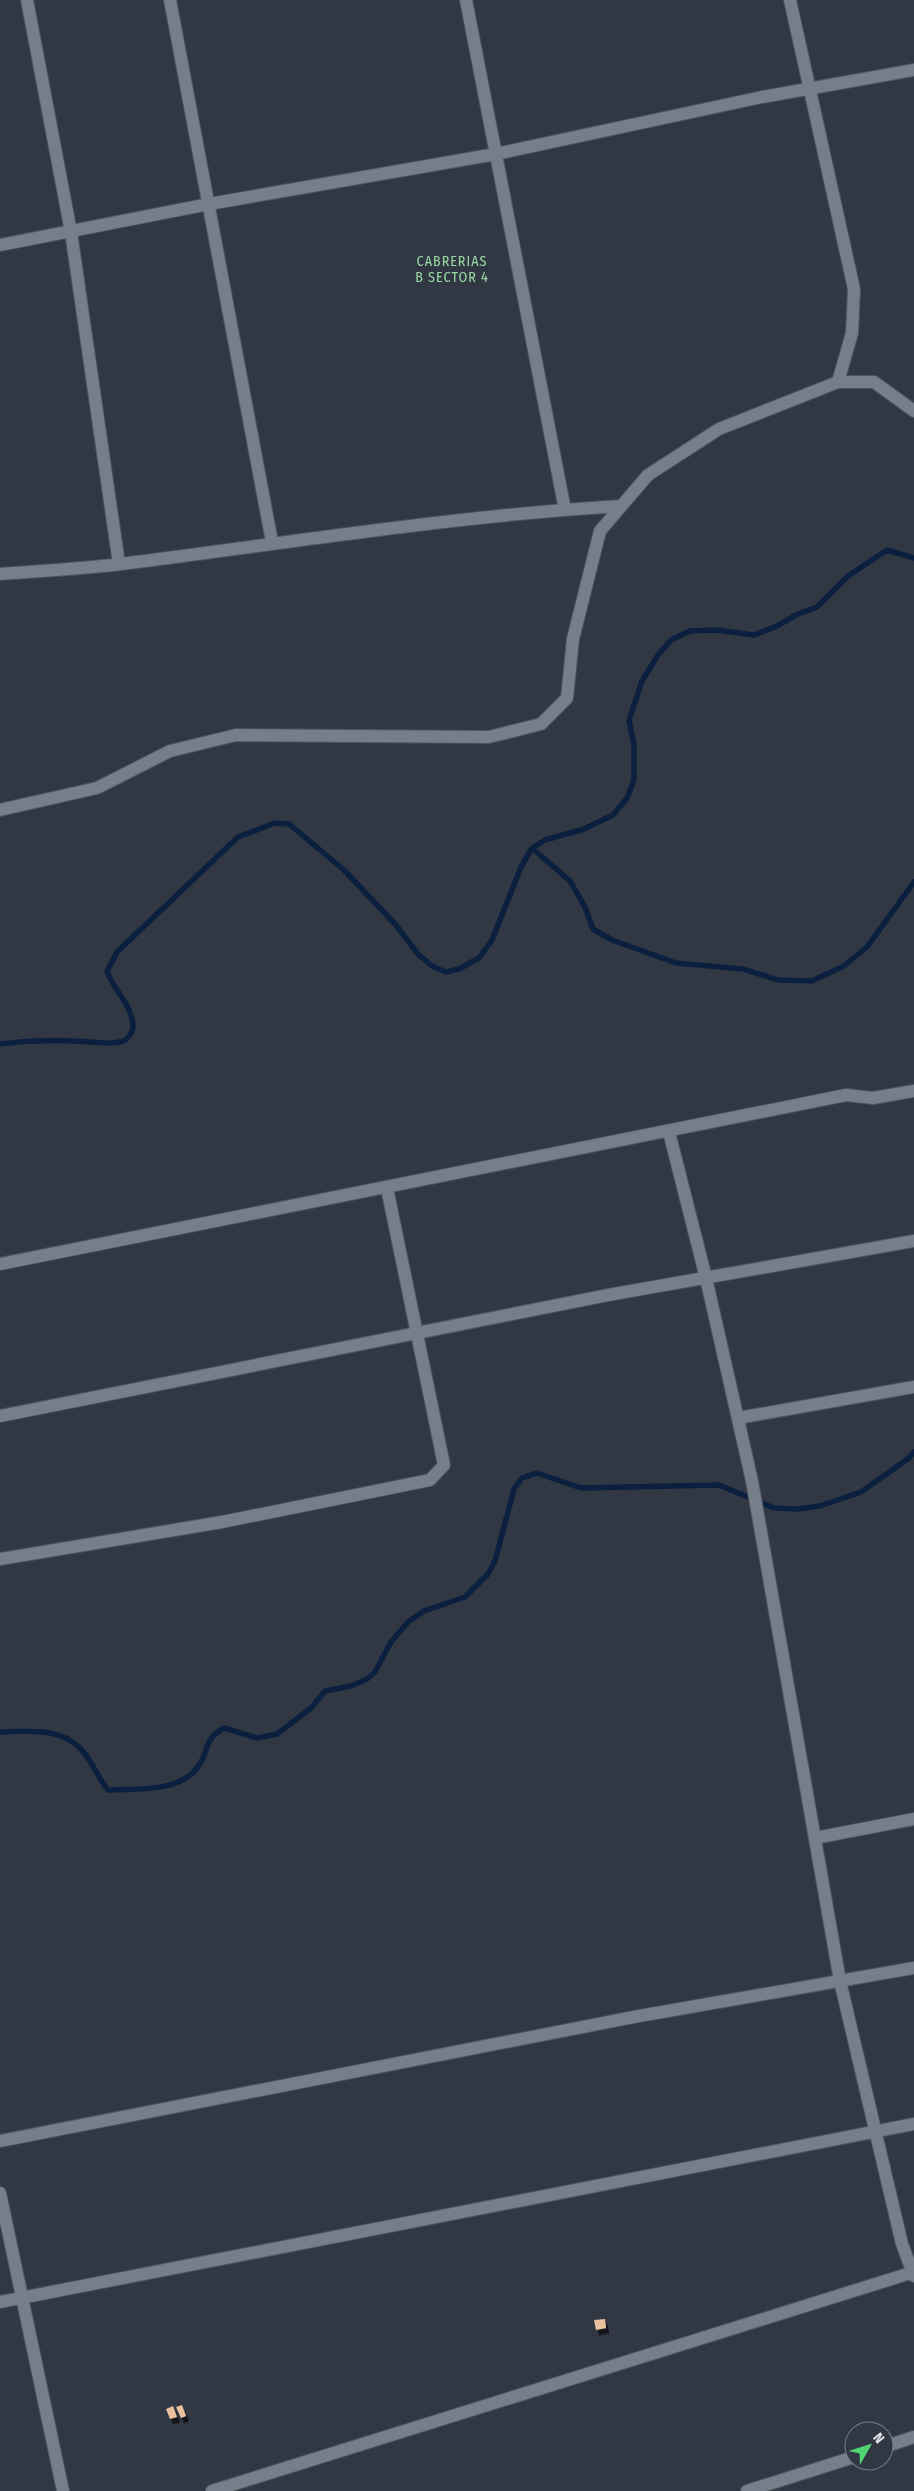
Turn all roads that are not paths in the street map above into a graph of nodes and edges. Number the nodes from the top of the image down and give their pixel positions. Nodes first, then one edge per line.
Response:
1 (27, 0) edge
2 (170, 0) edge
3 (466, 0) edge
4 (790, 0) edge
5 (914, 70) edge
6 (810, 89) junction
7 (496, 154) junction
8 (209, 204) junction
9 (70, 232) junction
10 (0, 245) edge
11 (838, 382) junction
12 (914, 411) edge
13 (621, 506) junction
14 (565, 510) junction
15 (272, 542) junction
16 (119, 564) junction
17 (0, 574) edge
18 (0, 810) edge
19 (914, 1091) edge
20 (669, 1132) junction
21 (387, 1188) junction
22 (914, 1241) edge
23 (0, 1264) edge
24 (706, 1278) junction
25 (416, 1333) junction
26 (914, 1387) edge
27 (0, 1416) edge
28 (738, 1418) junction
29 (0, 1559) edge
30 (914, 1818) edge
31 (815, 1838) junction
32 (914, 1968) edge
33 (840, 1981) junction
34 (914, 2124) edge
35 (876, 2131) junction
36 (0, 2141) edge
37 (0, 2192) edge
38 (914, 2274) edge
39 (22, 2298) junction
40 (0, 2302) edge
41 (914, 2438) edge
42 (894, 2444) edge
43 (844, 2460) edge
44 (63, 2491) edge
45 (212, 2491) edge
46 (746, 2491) edge

1 - 9 street
2 - 8 street
3 - 7 street
4 - 6 street
5 - 6 street
6 - 7 street
6 - 11 street
7 - 8 street
7 - 14 street
8 - 9 street
8 - 15 street
9 - 10 street
9 - 16 street
11 - 12 street
11 - 13 street
13 - 14 street
13 - 18 street
14 - 15 street
15 - 16 street
16 - 17 street
19 - 20 street
20 - 21 street
20 - 24 street
21 - 23 street
21 - 25 street
22 - 24 street
24 - 25 street
24 - 28 street
25 - 27 street
25 - 29 street
26 - 28 street
28 - 31 street
30 - 31 street
31 - 33 street
32 - 33 street
33 - 35 street
33 - 36 street
34 - 35 street
35 - 38 street
35 - 39 street
37 - 39 street
38 - 45 street
39 - 40 street
39 - 44 street
41 - 42 street
43 - 46 street

